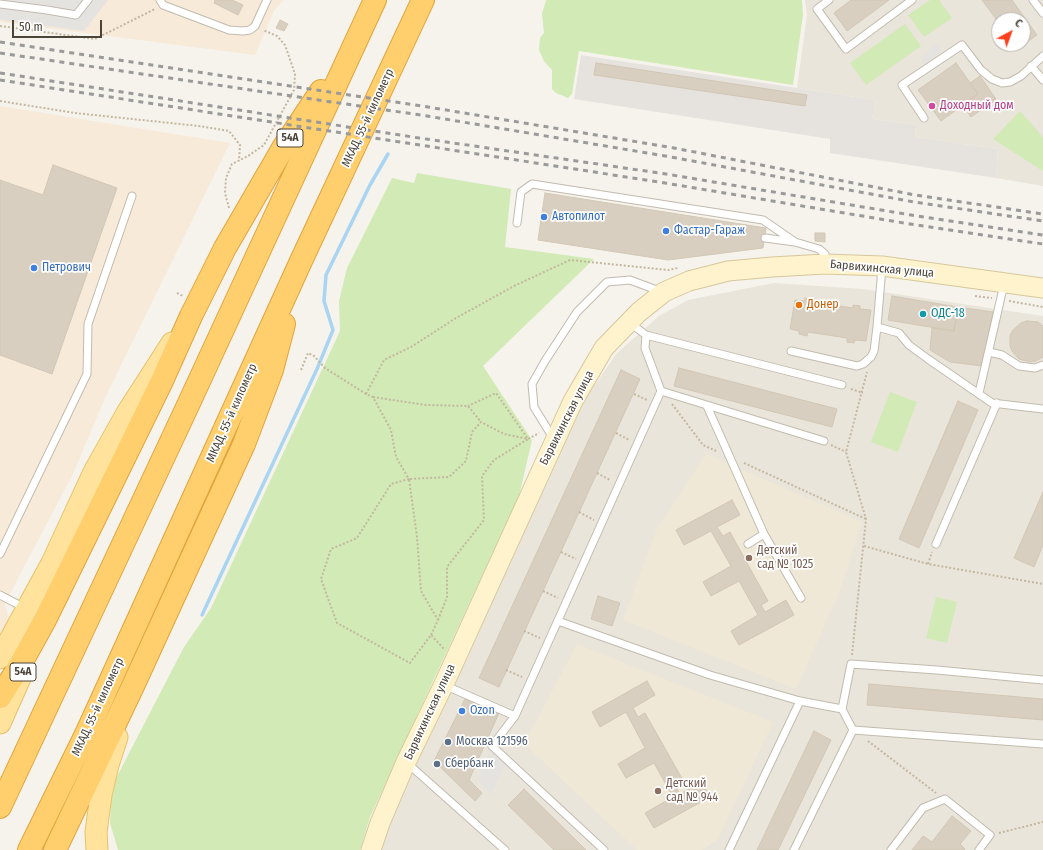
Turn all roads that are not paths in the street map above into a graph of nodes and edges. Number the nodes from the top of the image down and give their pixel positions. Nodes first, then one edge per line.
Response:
1 (88, 0) edge
2 (267, 0) edge
3 (423, 0) edge
4 (828, 0) edge
5 (912, 0) edge
6 (1033, 0) edge
7 (374, 1) edge
8 (161, 2) edge
9 (0, 4) edge
10 (1043, 12) edge
11 (360, 32) junction
12 (1043, 56) edge
13 (1031, 66) junction
14 (1043, 80) edge
15 (924, 118) dead end
16 (132, 196) dead end
17 (517, 223) dead end
18 (765, 238) dead end
19 (795, 242) junction
20 (301, 261) junction
21 (825, 264) junction
22 (882, 266) junction
23 (1043, 288) edge
24 (1003, 291) junction
25 (664, 292) junction
26 (191, 316) junction
27 (629, 322) junction
28 (876, 327) junction
29 (646, 335) junction
30 (791, 351) dead end
31 (989, 352) junction
32 (1043, 365) edge
33 (842, 385) road end
34 (661, 391) junction
35 (979, 393) junction
36 (996, 403) junction
37 (707, 406) junction
38 (1043, 409) edge
39 (551, 434) junction
40 (824, 441) road end
41 (764, 534) junction
42 (748, 544) dead end
43 (936, 544) road end
44 (0, 554) edge
45 (0, 595) edge
46 (801, 598) dead end
47 (27, 609) junction
48 (46, 620) junction
49 (558, 620) junction
50 (0, 658) edge
51 (1043, 680) edge
52 (444, 684) junction
53 (133, 686) junction
54 (0, 697) edge
55 (800, 701) junction
56 (842, 709) junction
57 (514, 716) junction
58 (0, 723) edge
59 (853, 730) junction
60 (1043, 744) edge
61 (406, 762) junction
62 (0, 807) edge
63 (29, 850) edge
64 (55, 850) edge
65 (97, 850) edge
66 (371, 850) edge
67 (505, 850) edge
68 (604, 850) edge
69 (729, 850) edge
70 (794, 850) edge
71 (891, 850) edge
72 (979, 850) edge

1 - 9 lane
2 - 8 lane
3 - 20 highway, МКАД, 55-й километр
4 - 5 lane
6 - 10 lane
7 - 11 highway
11 - 26 highway, 54А
11 - 62 highway
12 - 13 lane
13 - 14 lane
13 - 15 lane
16 - 44 lane
17 - 19 lane
18 - 19 lane
19 - 21 lane
20 - 53 highway
20 - 63 highway, МКАД, 55-й километр
21 - 22 street, Барвихинская улица
21 - 25 street, Барвихинская улица
22 - 24 street, Барвихинская улица
22 - 28 lane
23 - 24 street, Барвихинская улица
24 - 31 lane
25 - 27 street, Барвихинская улица
25 - 39 lane
26 - 47 main road
26 - 48 highway, 54А
27 - 29 lane
27 - 39 street, Барвихинская улица
28 - 30 lane
28 - 35 lane
29 - 33 lane
29 - 34 lane
31 - 32 lane
31 - 35 lane
34 - 37 lane
34 - 49 lane
35 - 36 lane
36 - 38 lane
36 - 43 lane
37 - 40 lane
37 - 41 lane
39 - 52 street, Барвихинская улица
41 - 42 lane
41 - 46 lane
45 - 47 lane
47 - 50 main road
48 - 54 highway
48 - 58 main road, 54А
49 - 55 lane
49 - 57 lane
51 - 56 lane
52 - 57 lane
52 - 61 street, Барвихинская улица
53 - 64 highway
53 - 65 main road
55 - 56 lane
55 - 69 lane
56 - 59 lane
57 - 68 lane
59 - 60 lane
59 - 70 lane
61 - 66 street, Барвихинская улица
61 - 67 lane
71 - 72 lane

